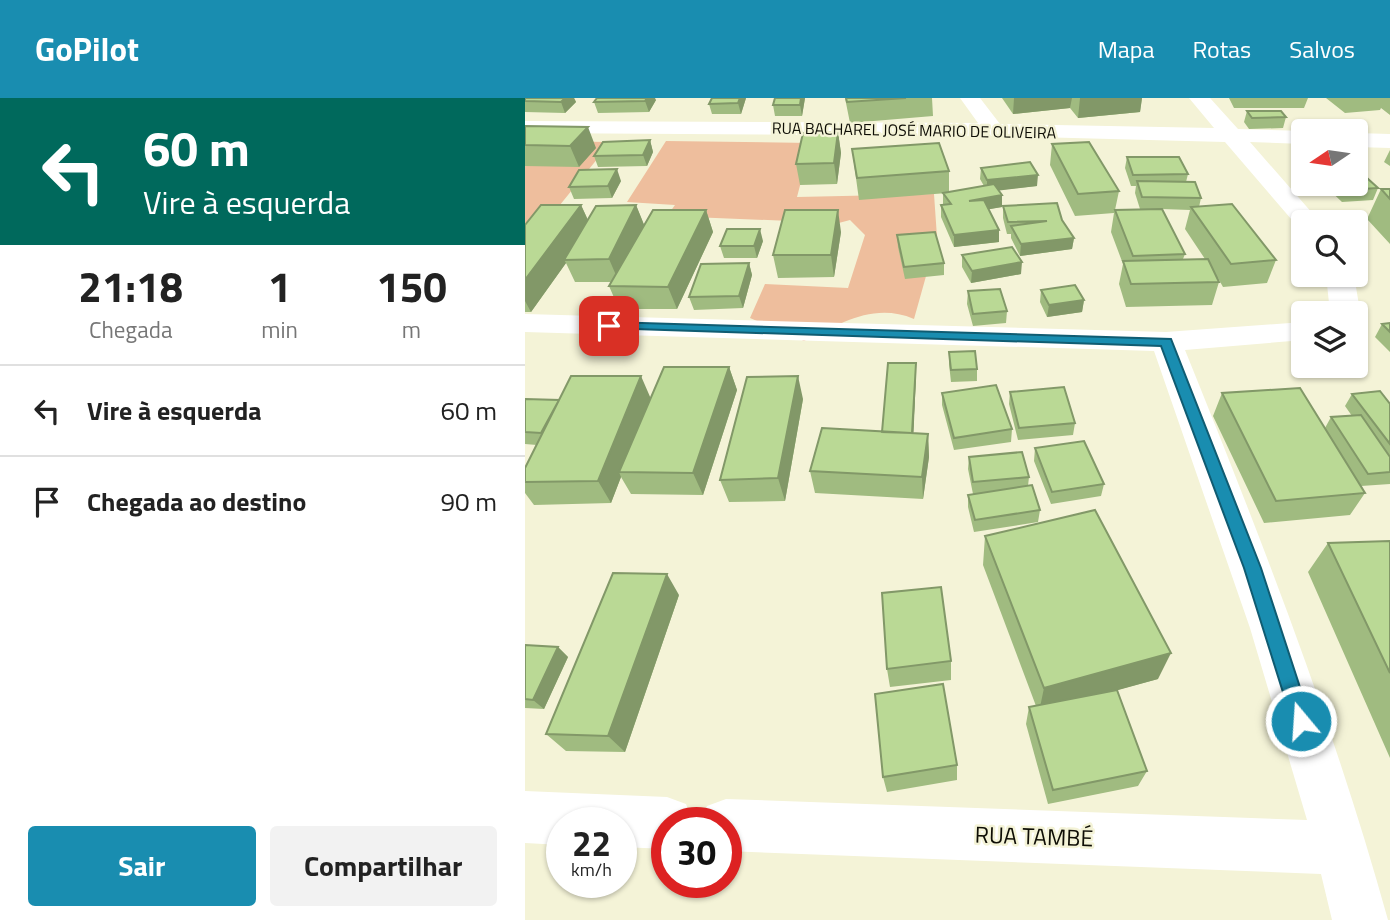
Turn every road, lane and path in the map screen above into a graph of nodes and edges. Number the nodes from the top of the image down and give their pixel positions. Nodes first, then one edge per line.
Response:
1 (970, 98) edge
2 (1199, 98) edge
3 (525, 127) edge
4 (994, 130) junction
5 (1233, 134) junction
6 (1291, 136) edge
7 (1369, 140) edge
8 (1390, 141) edge
9 (1297, 210) edge
10 (525, 323) edge
11 (1291, 332) edge
12 (1166, 342) junction
13 (525, 817) edge
14 (651, 822) edge
15 (742, 826) edge
16 (1342, 848) junction
17 (1360, 920) edge

1 - 4 street
2 - 5 street
3 - 4 street, RUA BACHAREL JOSÉ MARIO DE OLIVEIRA
4 - 5 street, RUA BACHAREL JOSÉ MARIO DE OLIVEIRA
5 - 6 street, RUA BACHAREL JOSÉ MARIO DE OLIVEIRA
5 - 9 street
7 - 8 street
10 - 12 street
11 - 12 street
12 - 16 street
13 - 14 street
15 - 16 street, RUA TAMBÉ
16 - 17 street

